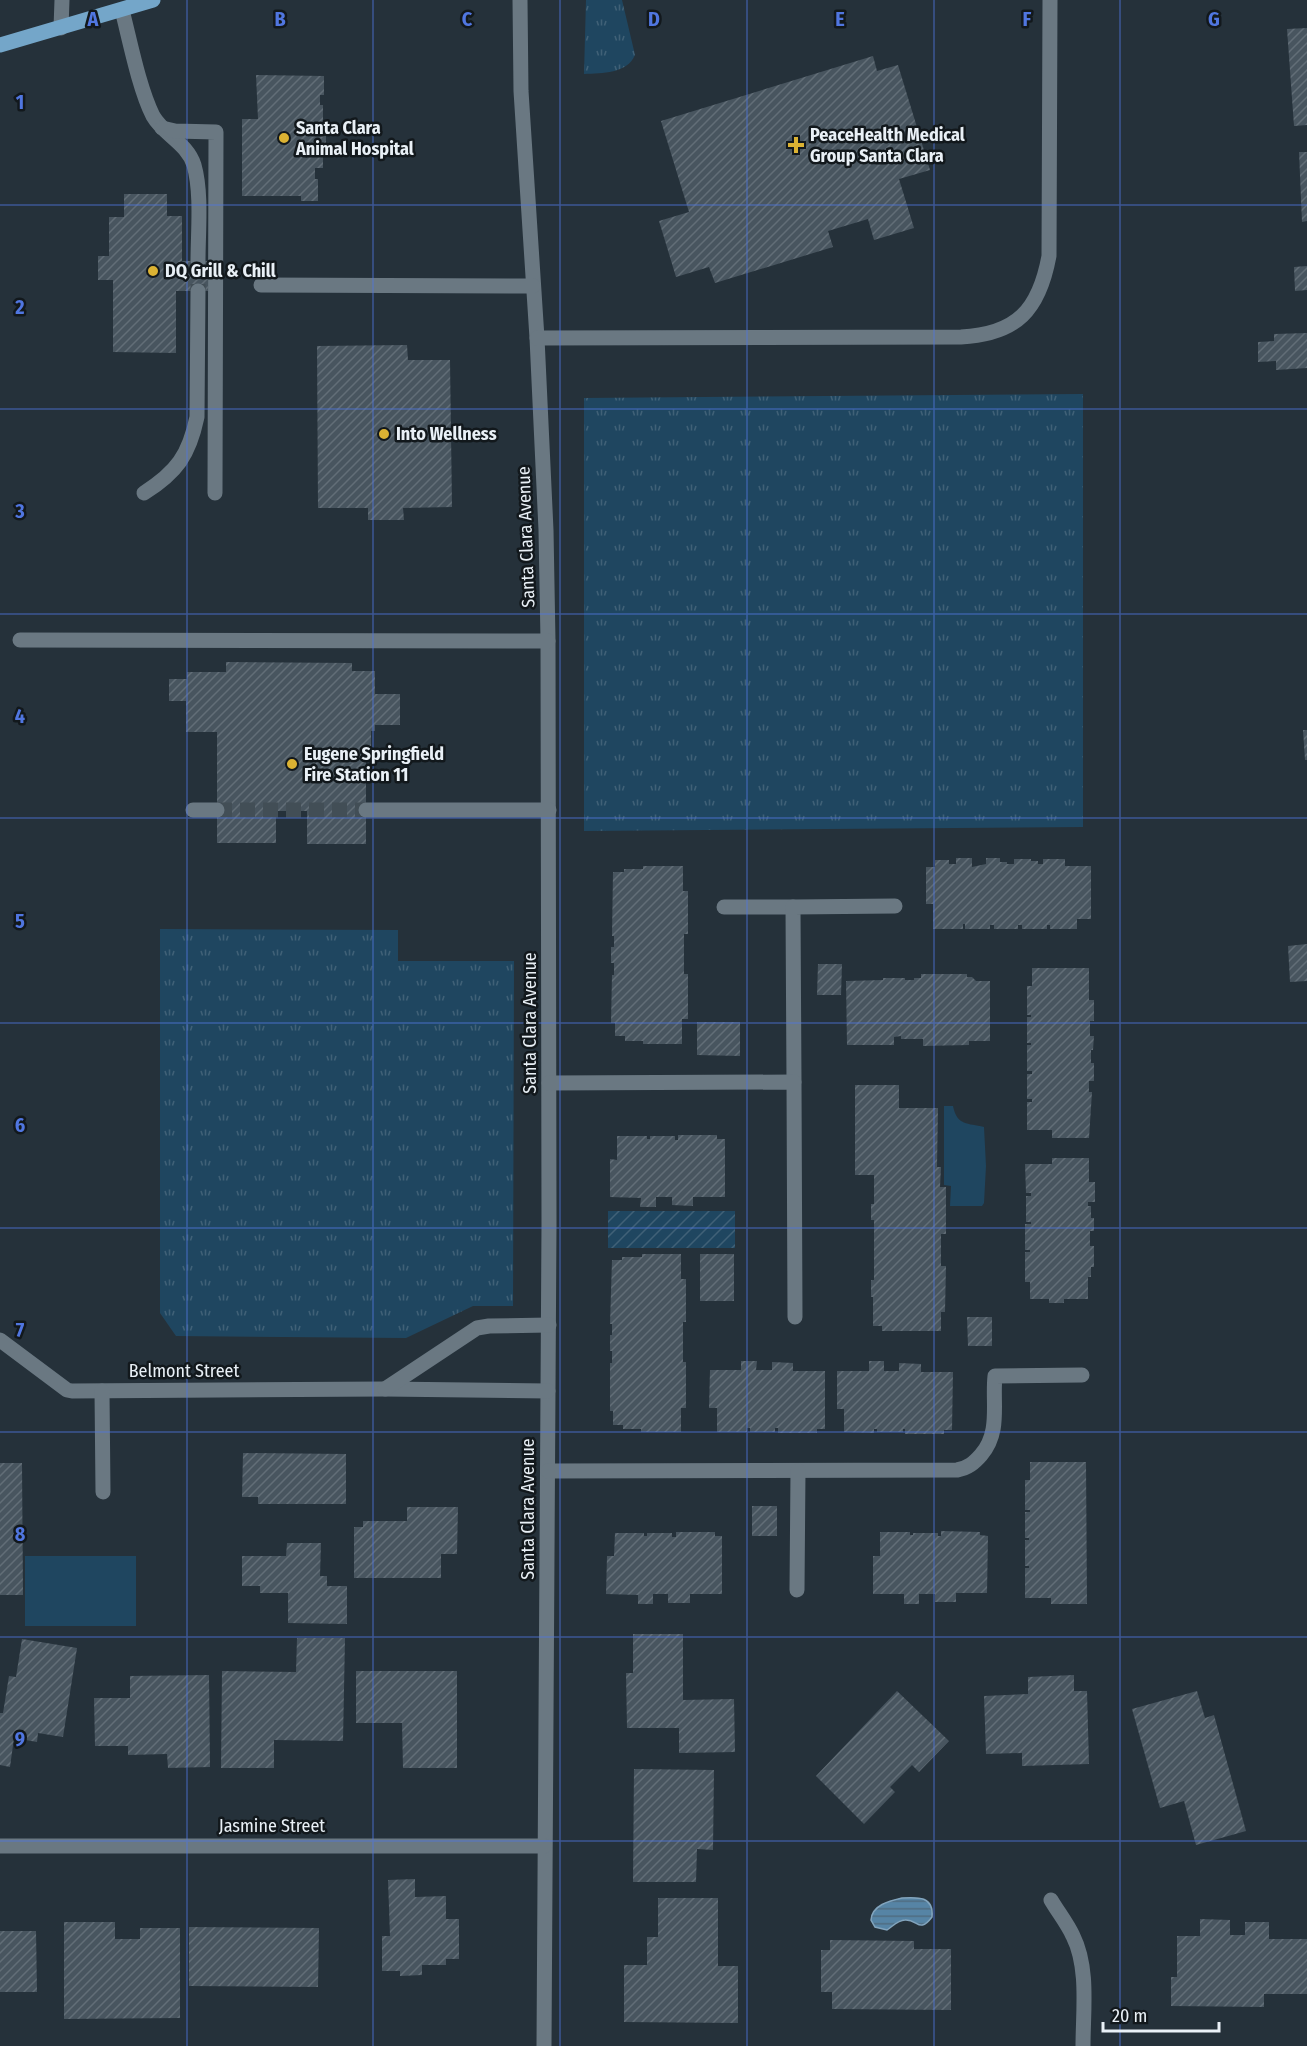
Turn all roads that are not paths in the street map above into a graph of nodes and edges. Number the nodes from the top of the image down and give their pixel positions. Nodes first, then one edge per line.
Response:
1 (62, 0) edge
2 (153, 0) edge
3 (520, 0) edge
4 (1050, 0) edge
5 (122, 10) junction
6 (61, 28) junction
7 (0, 45) edge
8 (162, 128) junction
9 (198, 261) tunnel mouth
10 (261, 285) dead end
11 (533, 286) junction
12 (198, 291) tunnel mouth
13 (537, 338) junction
14 (144, 493) dead end
15 (216, 493) dead end
16 (20, 640) dead end
17 (548, 641) junction
18 (193, 810) dead end
19 (217, 810) tunnel mouth
20 (366, 810) tunnel mouth
21 (549, 810) junction
22 (895, 906) dead end
23 (723, 907) dead end
24 (793, 907) junction
25 (794, 1082) junction
26 (549, 1083) junction
27 (795, 1317) dead end
28 (549, 1326) junction
29 (5, 1344) edge
30 (0, 1360) edge
31 (1082, 1375) dead end
32 (385, 1389) junction
33 (548, 1390) junction
34 (102, 1391) junction
35 (548, 1471) junction
36 (798, 1471) junction
37 (103, 1492) dead end
38 (797, 1590) dead end
39 (0, 1846) edge
40 (544, 1846) junction
41 (1051, 1900) dead end
42 (544, 2046) edge
43 (1083, 2046) edge

1 - 6 street
2 - 5 main road
3 - 11 street, Santa Clara Avenue
4 - 13 street
5 - 6 main road
5 - 8 street
6 - 7 main road
8 - 9 street
8 - 15 street
10 - 11 street
11 - 13 street, Santa Clara Avenue
12 - 14 street
13 - 17 street, Santa Clara Avenue
16 - 17 street
17 - 21 street, Santa Clara Avenue
18 - 19 street
20 - 21 street
21 - 26 street, Santa Clara Avenue
22 - 24 street
23 - 24 street
24 - 25 street
25 - 26 street
25 - 27 street
26 - 28 street, Santa Clara Avenue
28 - 32 street
28 - 33 street, Santa Clara Avenue
29 - 30 street
29 - 34 street, Belmont Street
31 - 36 street
32 - 33 street, Belmont Street
32 - 34 street, Belmont Street
33 - 35 street, Santa Clara Avenue
34 - 37 street
35 - 36 street
35 - 40 street, Santa Clara Avenue
36 - 38 street
39 - 40 street, Jasmine Street
40 - 42 street, Santa Clara Avenue
41 - 43 street

